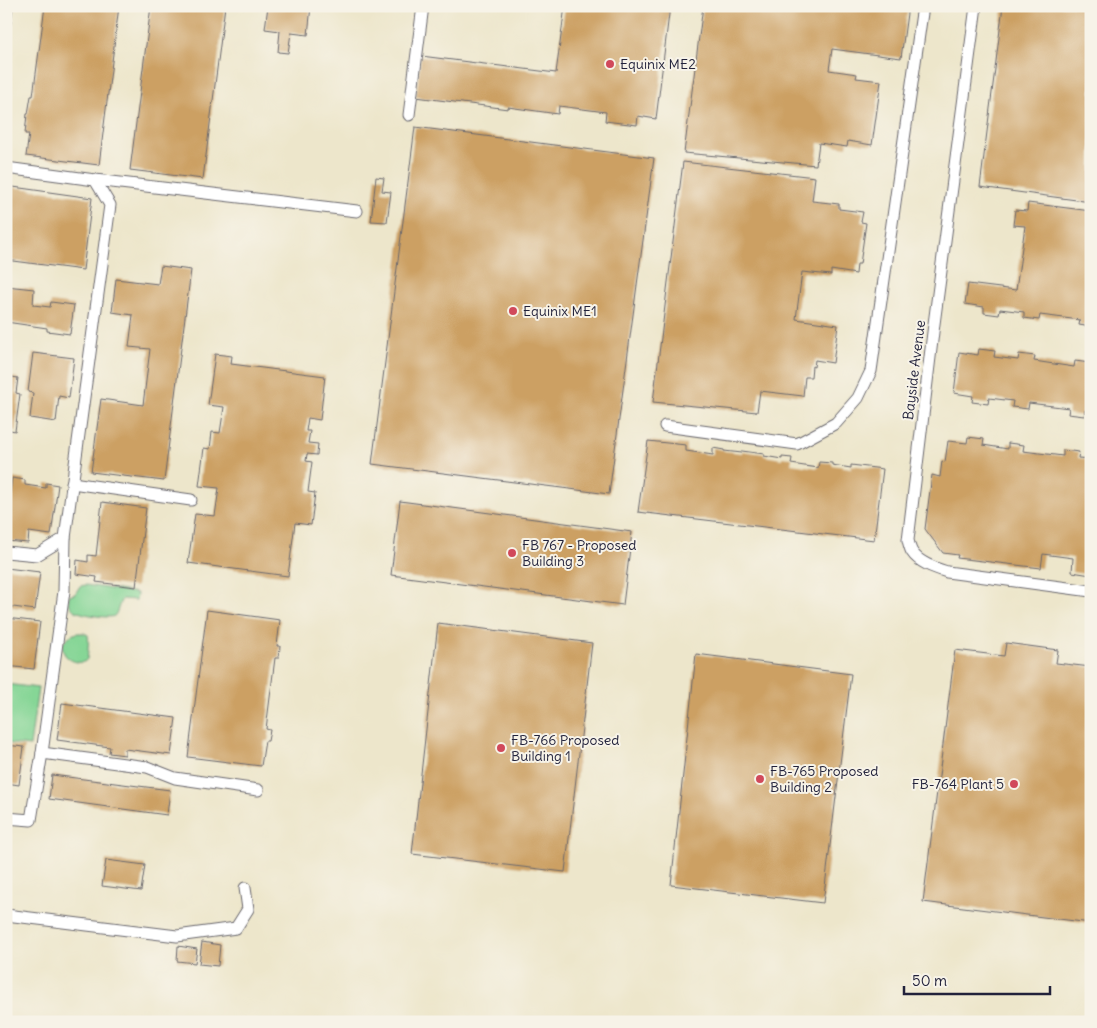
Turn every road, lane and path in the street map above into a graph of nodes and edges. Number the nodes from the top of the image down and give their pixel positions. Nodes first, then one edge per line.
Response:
1 (423, 6) edge
2 (923, 6) edge
3 (976, 6) edge
4 (409, 115) dead end
5 (6, 168) edge
6 (95, 180) junction
7 (357, 211) dead end
8 (665, 426) dead end
9 (72, 483) junction
10 (191, 500) dead end
11 (65, 538) junction
12 (6, 552) edge
13 (1091, 591) edge
14 (42, 752) junction
15 (258, 790) dead end
16 (6, 818) edge
17 (245, 888) dead end
18 (6, 914) edge

1 - 4 lane
2 - 8 lane
3 - 13 lane, Bayside Avenue
5 - 6 lane
6 - 7 lane
6 - 9 lane
9 - 10 lane
9 - 11 lane
11 - 12 lane
11 - 14 lane
14 - 15 lane
14 - 16 lane
17 - 18 lane

